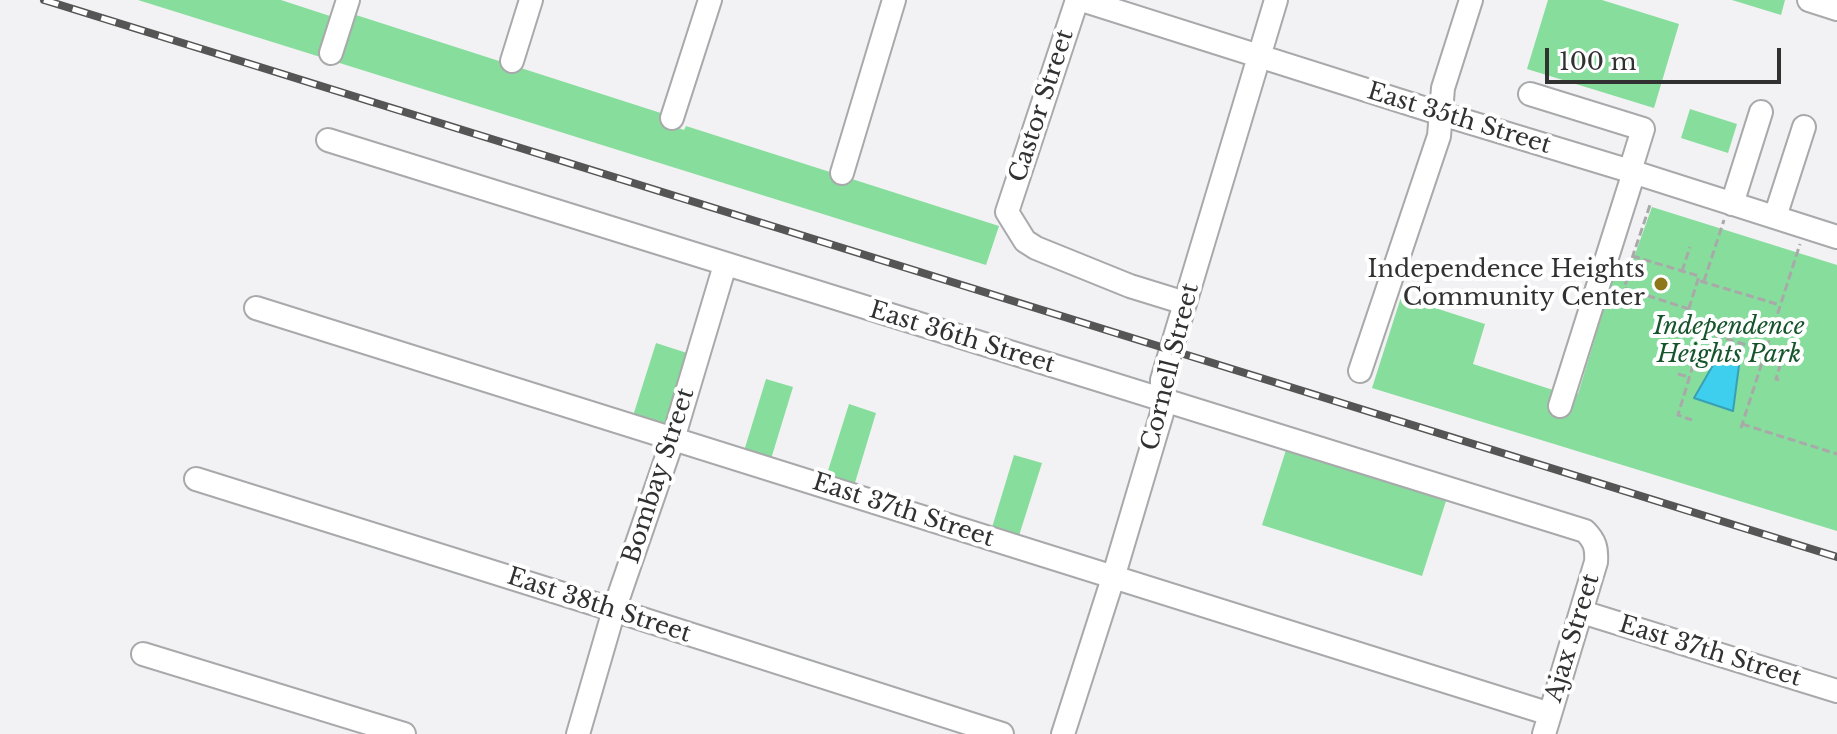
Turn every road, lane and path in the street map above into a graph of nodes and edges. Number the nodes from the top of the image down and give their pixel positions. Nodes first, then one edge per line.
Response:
1 (348, 0) edge
2 (531, 0) edge
3 (710, 0) edge
4 (894, 0) edge
5 (1079, 0) edge
6 (1276, 0) edge
7 (1471, 0) edge
8 (1809, 0) edge
9 (1837, 9) edge
10 (331, 53) dead end
11 (1258, 57) junction
12 (512, 61) dead end
13 (1530, 94) dead end
14 (1761, 112) dead end
15 (1442, 114) junction
16 (672, 118) dead end
17 (1804, 127) dead end
18 (328, 140) dead end
19 (1632, 172) junction
20 (842, 173) dead end
21 (1650, 205) dead end
22 (1729, 210) junction
23 (1775, 217) junction
24 (1837, 237) edge
25 (1801, 240) dead end
26 (1690, 247) dead end
27 (1632, 256) junction
28 (725, 265) junction
29 (1682, 271) junction
30 (1614, 275) dead end
31 (1625, 279) junction
32 (1698, 280) junction
33 (1704, 282) junction
34 (1185, 303) junction
35 (1780, 305) junction
36 (256, 308) dead end
37 (1689, 309) junction
38 (1703, 332) junction
39 (1766, 350) junction
40 (1360, 371) dead end
41 (1678, 374) dead end
42 (1689, 377) junction
43 (1779, 380) dead end
44 (1161, 400) junction
45 (1560, 406) dead end
46 (1692, 420) dead end
47 (673, 439) junction
48 (1837, 454) edge
49 (196, 479) dead end
50 (1594, 541) joint
51 (1113, 578) junction
52 (614, 610) junction
53 (1582, 612) junction
54 (143, 654) dead end
55 (1837, 691) edge
56 (1547, 724) edge
57 (404, 734) edge
58 (578, 734) edge
59 (1002, 734) edge
60 (1063, 734) edge

1 - 10 street
2 - 12 street
3 - 16 street
4 - 20 street
5 - 11 street, East 35th Street
5 - 34 street, Castor Street
6 - 11 street, Cornell Street
7 - 15 street
8 - 9 street
11 - 15 street, East 35th Street
11 - 34 street, Cornell Street
13 - 19 street
14 - 22 street
15 - 19 street, East 35th Street
15 - 40 street
17 - 23 street
18 - 28 street, East 36th Street
19 - 22 street, East 35th Street
19 - 45 street
21 - 27 path
22 - 23 street, East 35th Street
22 - 33 path
23 - 24 street, East 35th Street
25 - 35 path
26 - 29 path
27 - 29 path
27 - 31 path
28 - 44 street, East 36th Street
28 - 47 street, Bombay Street
29 - 32 path
30 - 31 path
31 - 37 path
32 - 33 path
32 - 37 path
33 - 35 path
34 - 44 street, Cornell Street
35 - 39 path
36 - 47 street, East 37th Street
37 - 38 path
38 - 39 path
38 - 42 path
39 - 43 path
39 - 48 path
41 - 42 path
42 - 46 path
44 - 50 street, East 36th Street
44 - 51 street, Cornell Street
47 - 51 street, East 37th Street
47 - 52 street, Bombay Street
49 - 52 street, East 38th Street
50 - 53 street, Ajax Street
51 - 56 street, East 37th Street
51 - 60 street, Cornell Street
52 - 58 street, Bombay Street
52 - 59 street, East 38th Street
53 - 55 street, East 37th Street
53 - 56 street, Ajax Street
54 - 57 street

